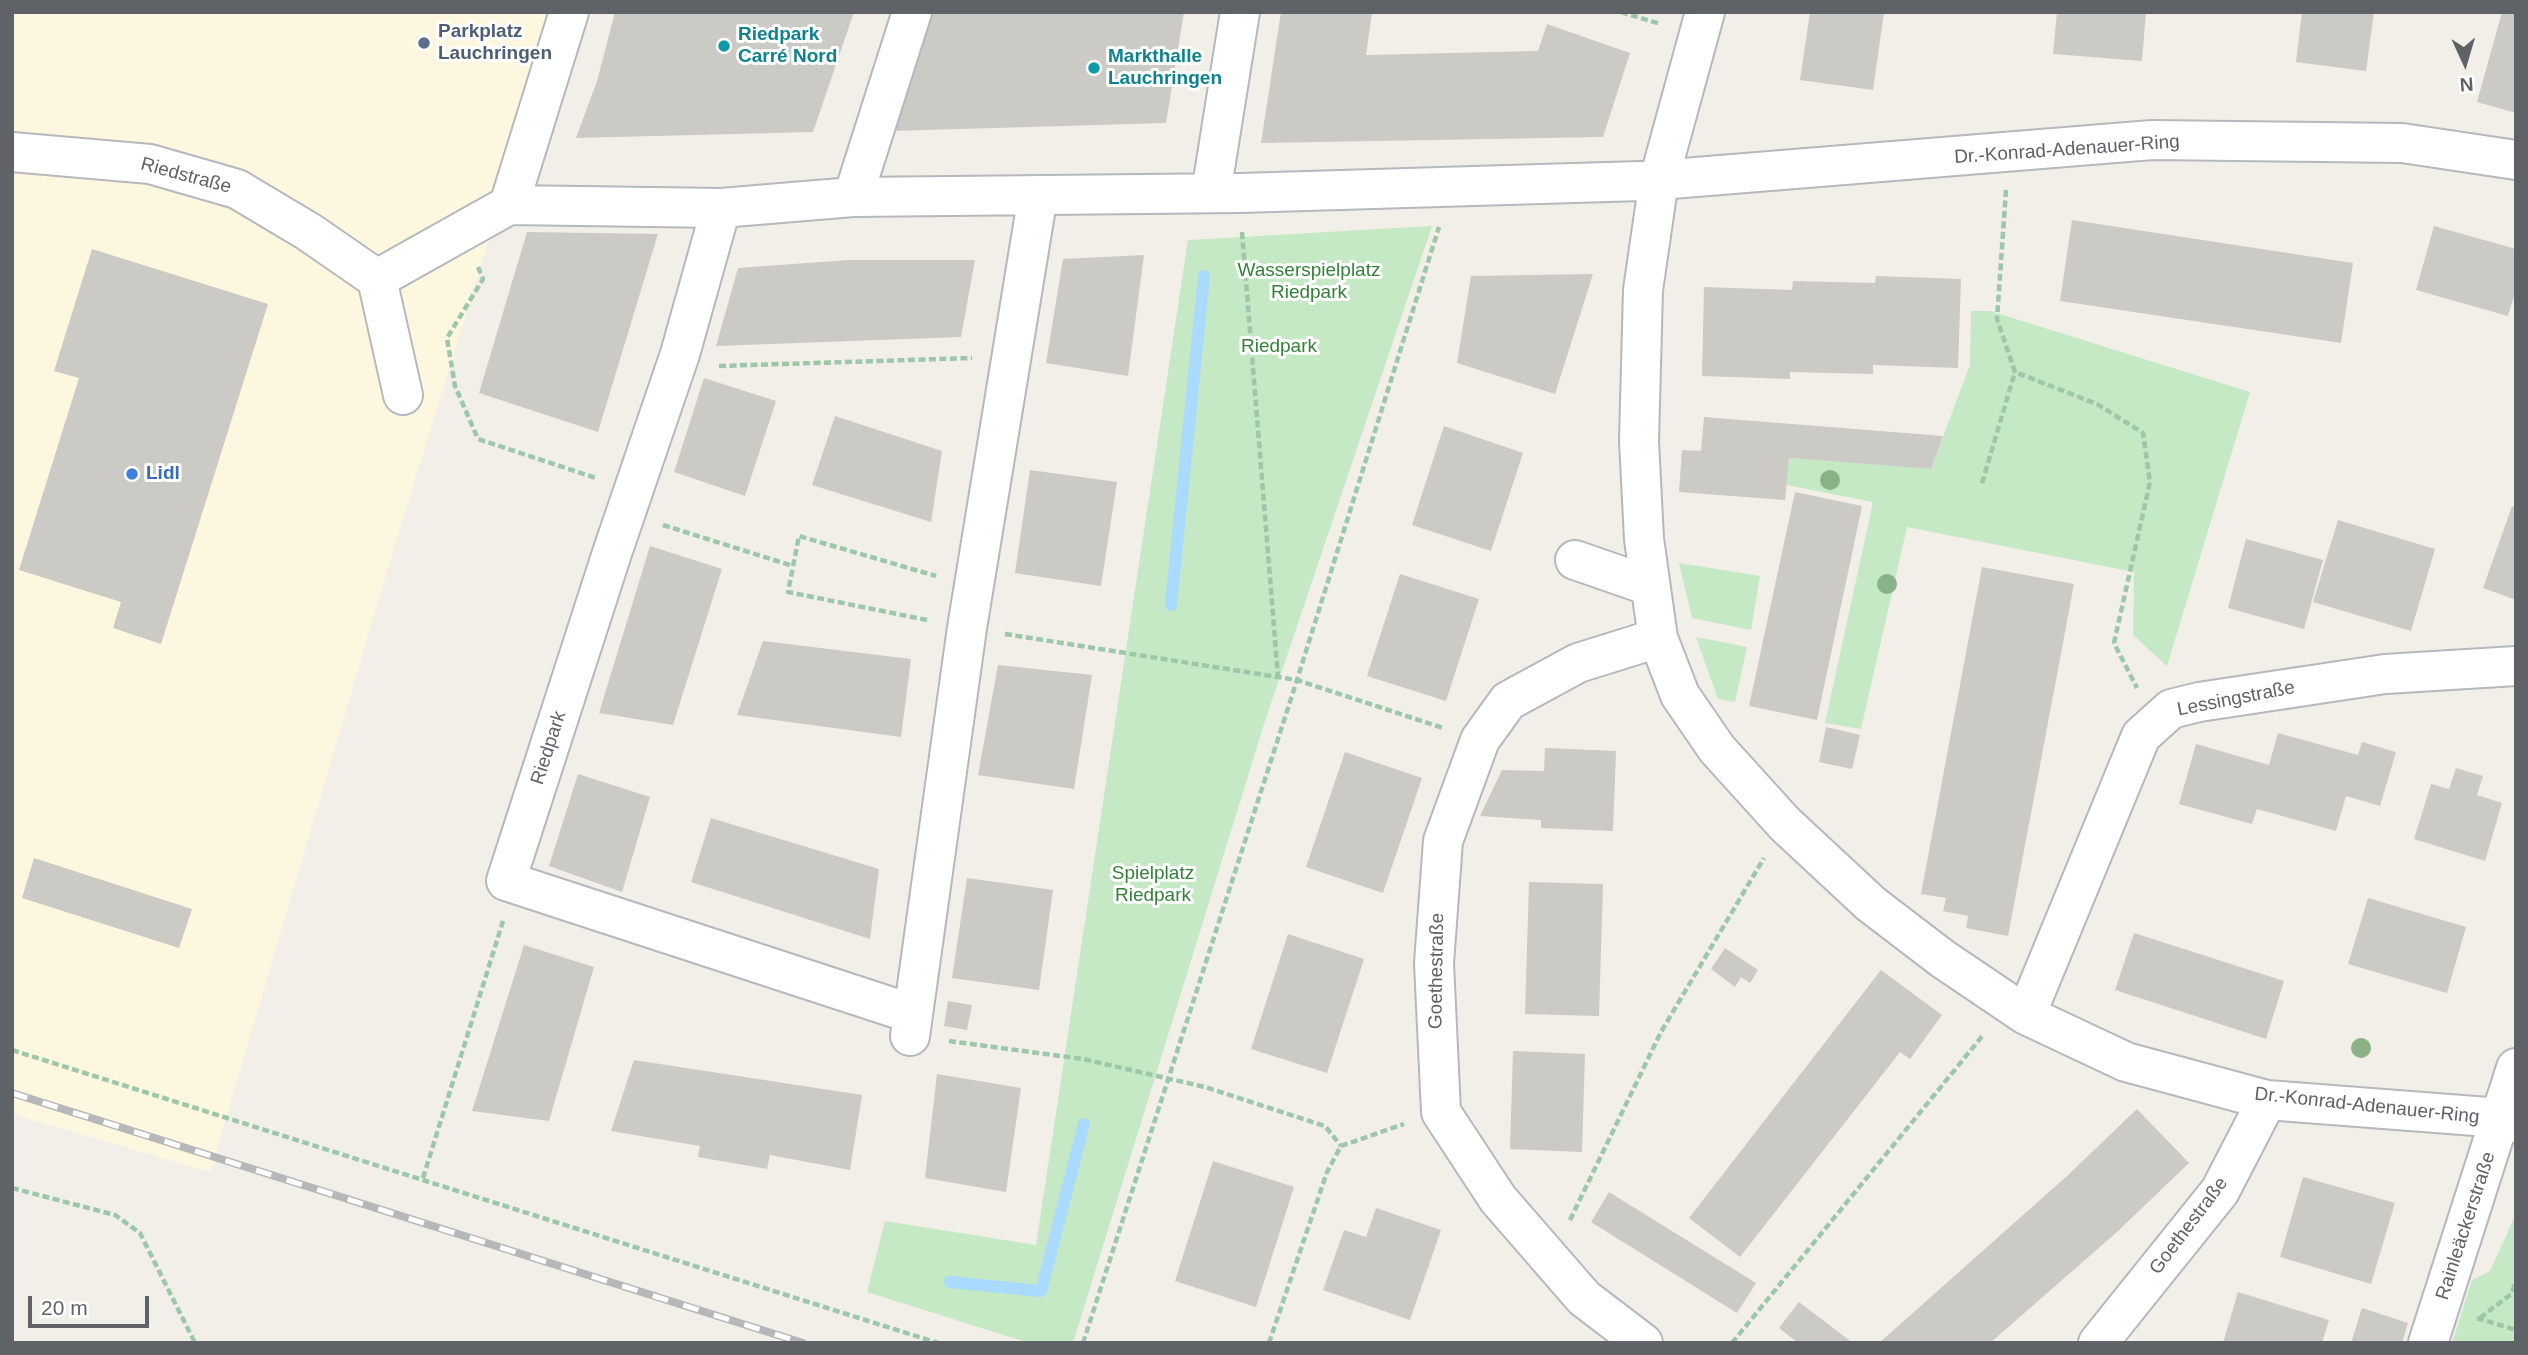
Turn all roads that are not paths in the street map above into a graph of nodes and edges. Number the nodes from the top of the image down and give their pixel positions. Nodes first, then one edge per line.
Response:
1 (569, 12) edge
2 (912, 12) edge
3 (1240, 12) edge
4 (1705, 12) edge
5 (12, 152) edge
6 (2516, 160) edge
7 (1650, 181) junction
8 (1226, 193) junction
9 (1038, 195) junction
10 (853, 197) junction
11 (509, 205) junction
12 (721, 208) junction
13 (377, 279) junction
14 (403, 395) dead end
15 (1575, 560) dead end
16 (1650, 586) junction
17 (1658, 638) junction
18 (2516, 666) edge
19 (2017, 1009) junction
20 (2516, 1068) edge
21 (2267, 1100) junction
22 (2508, 1121) edge
23 (1643, 1343) edge
24 (2098, 1343) edge
25 (2428, 1343) edge

1 - 11 street
2 - 10 street
3 - 8 street
4 - 7 street, Dr.-Konrad-Adenauer-Ring
5 - 13 street, Riedstraße
6 - 7 street, Dr.-Konrad-Adenauer-Ring
7 - 8 street
7 - 16 street, Dr.-Konrad-Adenauer-Ring
8 - 9 street
9 - 10 street
9 - 12 street, Riedpark
10 - 12 street
11 - 12 street
11 - 13 street
13 - 14 street
15 - 16 street
16 - 17 street, Dr.-Konrad-Adenauer-Ring
17 - 19 street, Dr.-Konrad-Adenauer-Ring
17 - 23 street, Goethestraße
18 - 19 street, Lessingstraße
19 - 21 street, Dr.-Konrad-Adenauer-Ring
20 - 22 street, Rainleäckerstraße
21 - 22 street, Dr.-Konrad-Adenauer-Ring
21 - 24 street, Goethestraße
22 - 25 street, Rainleäckerstraße

